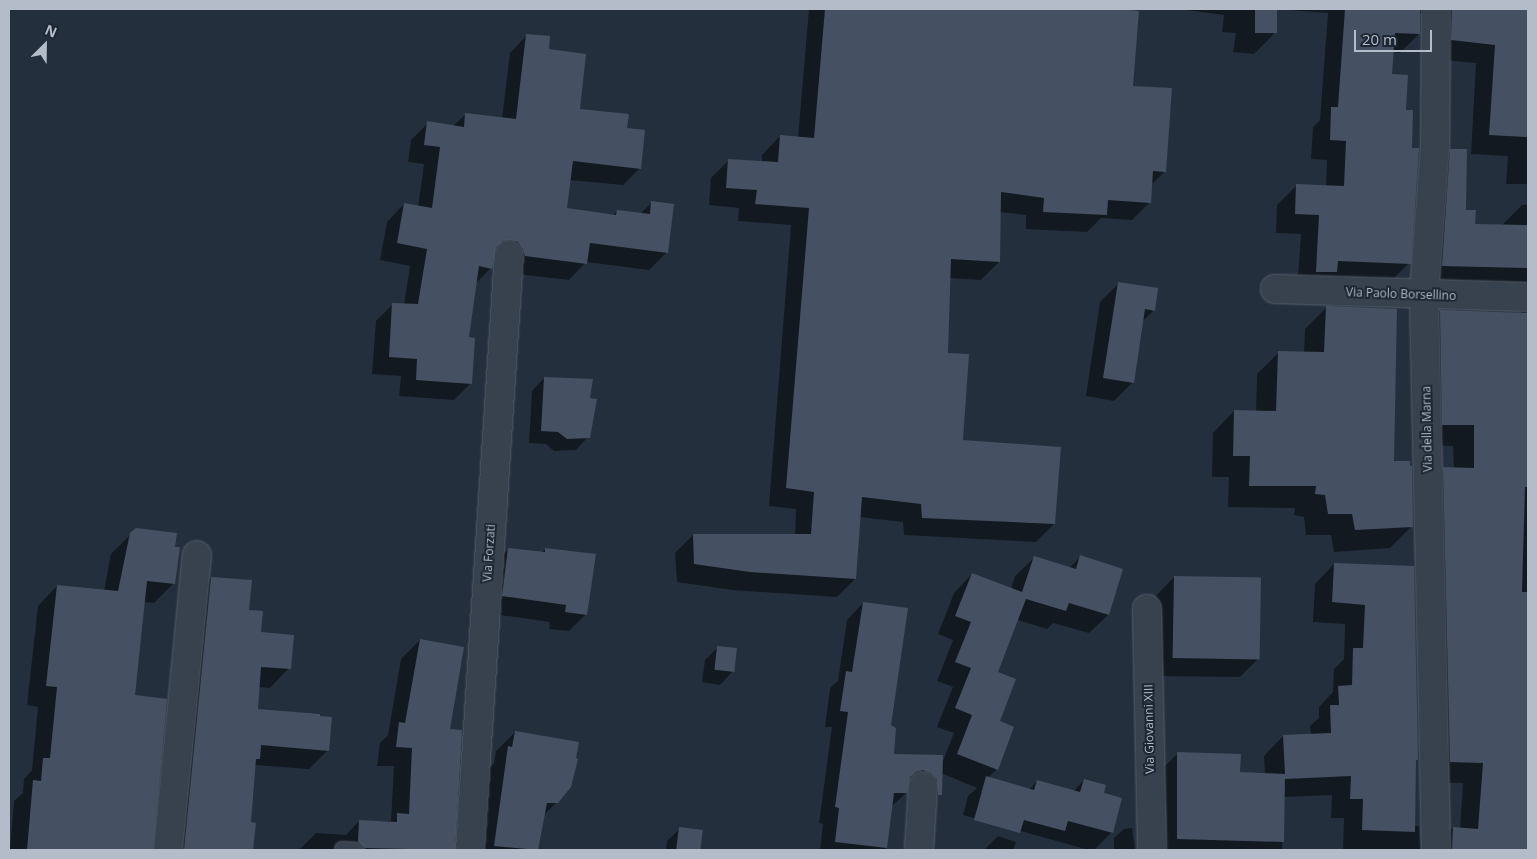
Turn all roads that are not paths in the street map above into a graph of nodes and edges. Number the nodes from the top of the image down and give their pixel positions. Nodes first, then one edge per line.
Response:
1 (1436, 9) edge
2 (509, 255) dead end
3 (1275, 289) dead end
4 (1424, 295) junction
5 (1528, 298) edge
6 (197, 555) dead end
7 (1147, 609) dead end
8 (922, 786) dead end
9 (342, 849) dead end
10 (168, 850) edge
11 (357, 850) edge
12 (470, 850) edge
13 (919, 850) edge
14 (1152, 850) edge
15 (1436, 850) edge

1 - 4 street, Via della Marna
2 - 12 street, Via Forzati
3 - 4 street, Via Paolo Borsellino
4 - 5 street, Via Paolo Borsellino
4 - 15 street, Via della Marna
6 - 10 street
7 - 14 street, Via Giovanni XIII
8 - 13 street
9 - 11 lane

